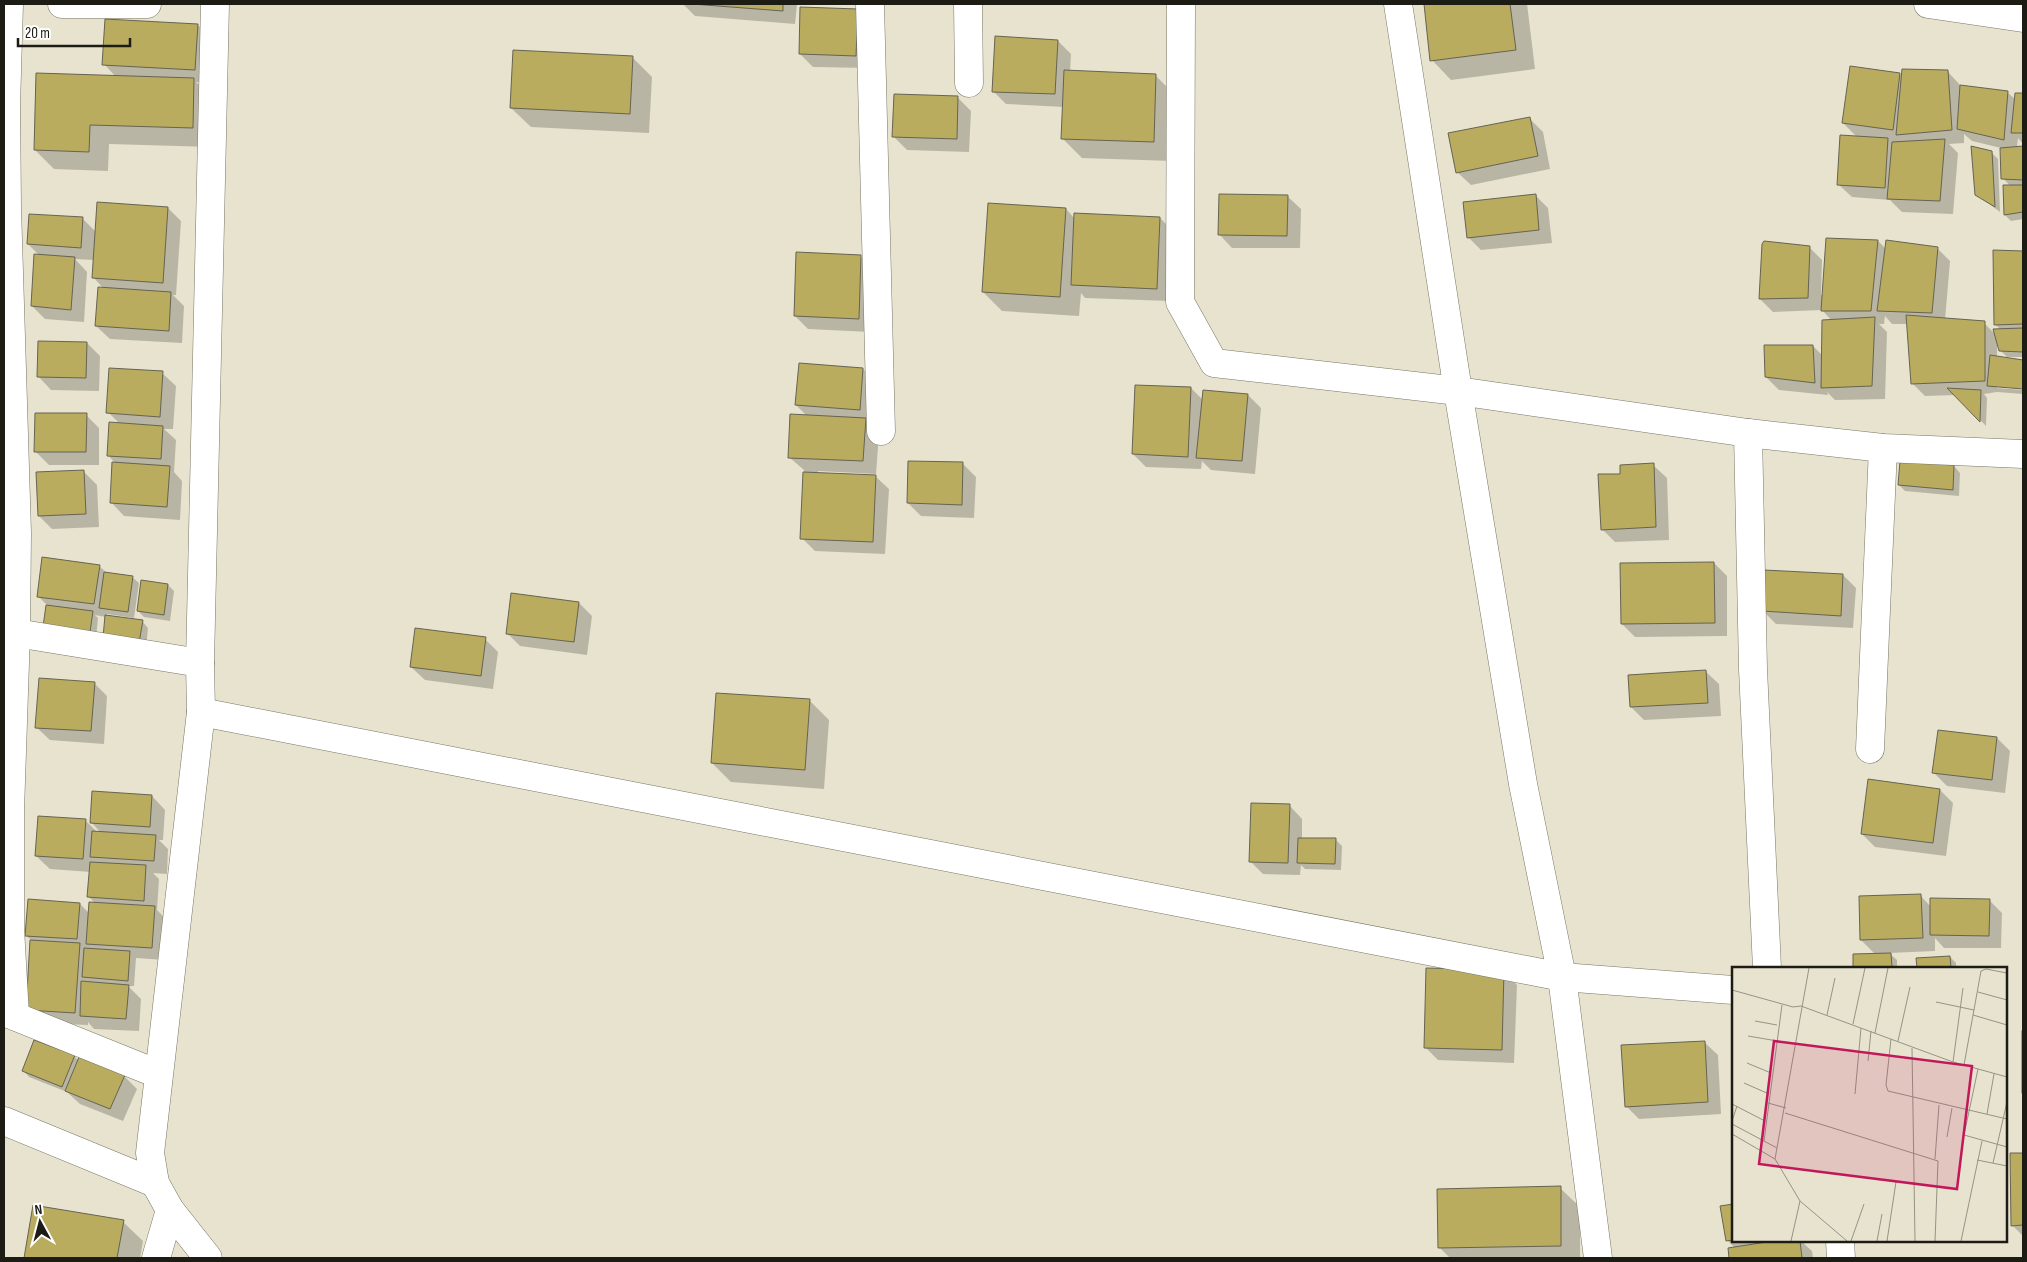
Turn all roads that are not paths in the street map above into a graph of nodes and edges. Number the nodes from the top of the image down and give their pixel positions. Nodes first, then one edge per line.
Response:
1 (9, 4) edge
2 (62, 4) edge
3 (147, 4) edge
4 (215, 4) edge
5 (870, 4) edge
6 (968, 4) edge
7 (1180, 4) edge
8 (1398, 4) edge
9 (1939, 5) edge
10 (2023, 18) edge
11 (969, 83) dead end
12 (7, 319) edge
13 (1458, 391) junction
14 (881, 431) dead end
15 (1748, 433) junction
16 (1883, 448) junction
17 (2023, 454) edge
18 (10, 531) edge
19 (16, 633) junction
20 (200, 663) junction
21 (201, 712) junction
22 (1870, 749) dead end
23 (7, 810) edge
24 (1767, 967) edge
25 (1562, 977) junction
26 (1732, 990) edge
27 (10, 1014) edge
28 (158, 1087) junction
29 (4, 1121) edge
30 (155, 1184) junction
31 (170, 1210) junction
32 (1840, 1242) edge
33 (156, 1258) edge
34 (208, 1258) edge
35 (1598, 1258) edge
36 (1841, 1258) edge

1 - 12 street
2 - 3 street
4 - 20 street
5 - 14 street
6 - 11 street
7 - 13 street
8 - 13 street
9 - 10 street
12 - 18 street
13 - 15 street
13 - 25 street
15 - 16 street
15 - 24 street
16 - 17 street
16 - 22 street
18 - 19 street
19 - 20 street
19 - 23 street
20 - 21 street
21 - 25 street
21 - 28 street
23 - 27 street
25 - 26 street
25 - 35 street
27 - 28 street
28 - 30 street
29 - 30 street
30 - 31 street
31 - 33 street
31 - 34 street
32 - 36 street

